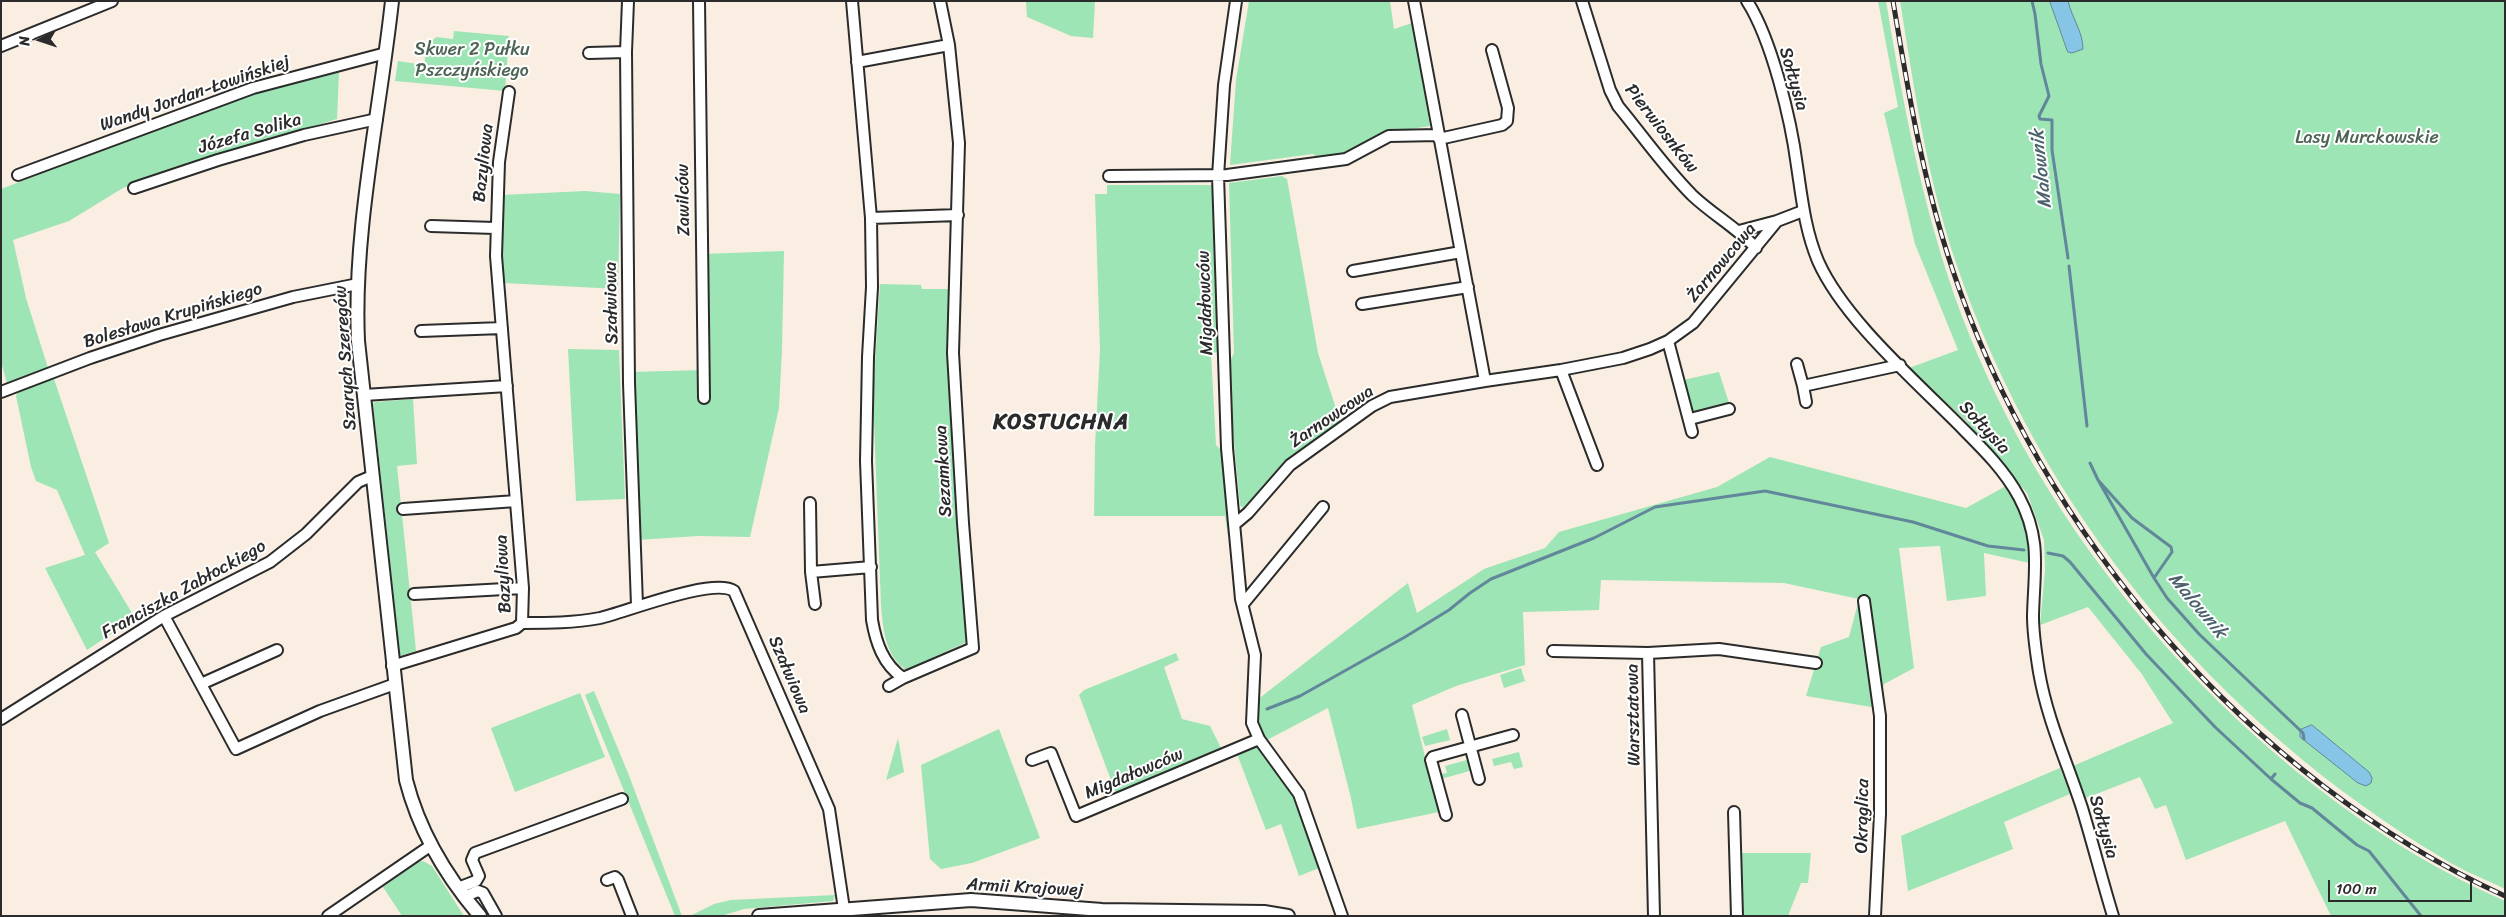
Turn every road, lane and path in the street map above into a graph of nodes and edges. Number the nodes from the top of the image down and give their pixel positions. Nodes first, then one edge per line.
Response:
1 (112, 1) edge
2 (392, 1) edge
3 (628, 1) edge
4 (699, 1) edge
5 (852, 1) edge
6 (940, 1) edge
7 (1236, 1) edge
8 (1414, 1) edge
9 (1582, 1) edge
10 (1747, 1) edge
11 (949, 45) junction
12 (1, 46) edge
13 (1492, 50) dead end
14 (626, 52) junction
15 (386, 53) junction
16 (589, 53) dead end
17 (857, 62) junction
18 (509, 92) dead end
19 (377, 119) junction
20 (1438, 137) junction
21 (18, 175) dead end
22 (1108, 176) dead end
23 (1218, 176) junction
24 (134, 188) dead end
25 (1803, 211) junction
26 (958, 215) junction
27 (871, 218) junction
28 (1777, 222) junction
29 (431, 226) dead end
30 (495, 228) junction
31 (1739, 231) junction
32 (1756, 248) junction
33 (1461, 252) junction
34 (1353, 271) dead end
35 (358, 284) junction
36 (1468, 287) junction
37 (1362, 304) dead end
38 (502, 328) junction
39 (421, 331) dead end
40 (1668, 341) junction
41 (1797, 364) dead end
42 (1900, 365) junction
43 (1561, 370) junction
44 (1485, 380) junction
45 (507, 386) junction
46 (1803, 386) junction
47 (1, 392) edge
48 (364, 396) junction
49 (704, 398) dead end
50 (1806, 402) dead end
51 (1729, 409) dead end
52 (1690, 419) junction
53 (1692, 432) dead end
54 (1597, 465) dead end
55 (372, 476) junction
56 (516, 501) junction
57 (810, 503) dead end
58 (1323, 506) dead end
59 (403, 509) dead end
60 (1236, 523) junction
61 (871, 567) junction
62 (811, 572) junction
63 (523, 588) junction
64 (414, 594) dead end
65 (1864, 601) dead end
66 (815, 604) dead end
67 (1243, 604) junction
68 (637, 605) junction
69 (164, 616) junction
70 (522, 623) junction
71 (277, 650) dead end
72 (1554, 651) dead end
73 (1648, 653) junction
74 (1816, 663) dead end
75 (392, 666) junction
76 (903, 678) junction
77 (201, 684) junction
78 (394, 684) junction
79 (889, 686) dead end
80 (1462, 715) dead end
81 (1, 719) edge
82 (1512, 735) dead end
83 (1258, 739) junction
84 (1470, 746) junction
85 (1032, 760) dead end
86 (1479, 779) dead end
87 (622, 799) dead end
88 (1734, 812) dead end
89 (1446, 815) dead end
90 (430, 846) junction
91 (607, 880) dead end
92 (463, 896) junction
93 (844, 909) junction
94 (1166, 913) edge
95 (1264, 914) edge
96 (328, 916) edge
97 (473, 916) edge
98 (480, 916) edge
99 (496, 916) edge
100 (632, 916) edge
101 (759, 916) edge
102 (1288, 916) edge
103 (1342, 916) edge
104 (1654, 916) edge
105 (1737, 916) edge
106 (1875, 916) edge
107 (2113, 916) edge

1 - 12 street
2 - 15 street, Szarych Szeregów
3 - 14 street, Szałwiowa
4 - 49 street, Zawilców
5 - 17 street
6 - 11 street, Sezamkowa
7 - 23 street, Migdałowców
8 - 20 street
9 - 31 street, Pierwiosnków
10 - 25 street, Sołtysia
11 - 17 street
11 - 26 street, Sezamkowa
13 - 20 street
14 - 16 street
14 - 68 street, Szałwiowa
15 - 19 street, Szarych Szeregów
15 - 21 street, Wandy Jordan-Łowińskiej
17 - 27 street
18 - 30 street, Bazyliowa
19 - 24 street, Józefa Solika
19 - 35 street, Szarych Szeregów
20 - 23 street
20 - 33 street
22 - 23 street
23 - 60 street, Migdałowców
25 - 28 street, Żarnowcowa
25 - 42 street, Sołtysia
26 - 27 street
26 - 76 street, Sezamkowa
27 - 61 street
28 - 31 street
28 - 32 street, Żarnowcowa
29 - 30 street
30 - 38 street, Bazyliowa
31 - 32 street, Pierwiosnków
32 - 40 street, Żarnowcowa
33 - 34 street
33 - 36 street
35 - 47 street, Bolesława Krupińskiego
35 - 48 street, Szarych Szeregów
36 - 37 street
36 - 44 street
38 - 39 street
38 - 45 street, Bazyliowa
40 - 43 street, Żarnowcowa
40 - 52 street
41 - 46 street
42 - 46 street
42 - 107 street, Sołtysia
43 - 44 street, Żarnowcowa
43 - 54 street
44 - 60 street, Żarnowcowa
45 - 48 street
45 - 56 street, Bazyliowa
46 - 50 street
48 - 55 street, Szarych Szeregów
51 - 52 street
52 - 53 street
55 - 69 street, Franciszka Zabłockiego
55 - 75 street, Szarych Szeregów
56 - 59 street
56 - 63 street, Bazyliowa
57 - 62 street
58 - 67 street
60 - 67 street, Migdałowców
61 - 62 street
61 - 76 street
62 - 66 street
63 - 64 street
63 - 70 street, Bazyliowa
65 - 106 street, Okrąglica
67 - 83 street, Migdałowców
68 - 70 street, Szałwiowa
68 - 93 street, Szałwiowa
69 - 77 street
69 - 81 street, Franciszka Zabłockiego
70 - 75 street, Bazyliowa
71 - 77 street
72 - 73 street
73 - 74 street, Warsztatowa
73 - 104 street, Warsztatowa
75 - 78 street, Szarych Szeregów
76 - 79 street, Sezamkowa
77 - 78 street
78 - 90 street, Szarych Szeregów
80 - 84 street
82 - 84 street
83 - 85 street, Migdałowców
83 - 103 street, Migdałowców
84 - 86 street
84 - 89 street
87 - 92 street
88 - 105 street
90 - 92 street, Szarych Szeregów
90 - 96 street
91 - 100 street
92 - 97 street, Szarych Szeregów
92 - 98 street, Szarych Szeregów
92 - 99 street
93 - 94 street, Armii Krajowej
93 - 101 street, Armii Krajowej
94 - 95 street, Armii Krajowej
95 - 102 street, Armii Krajowej

